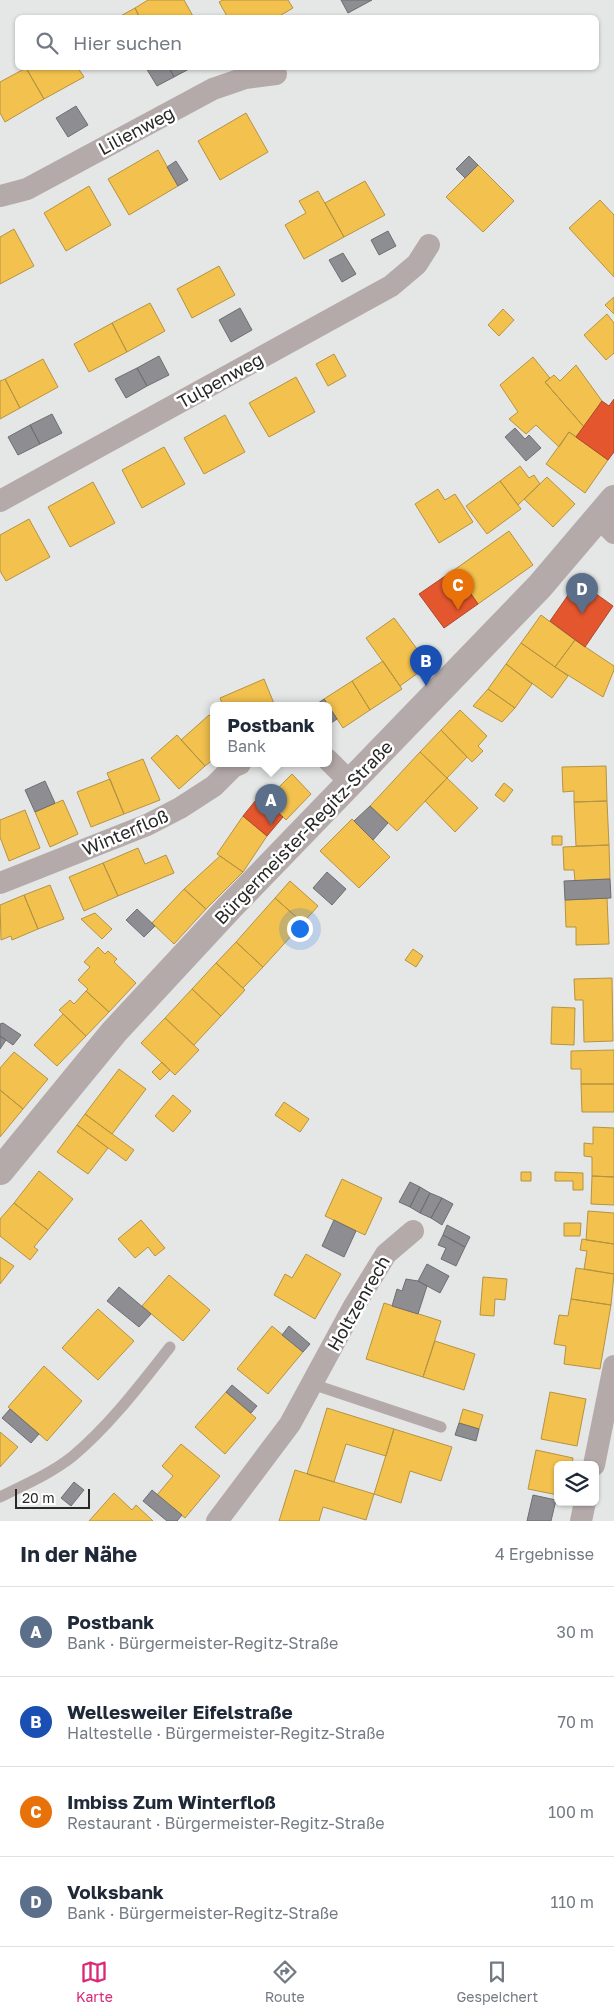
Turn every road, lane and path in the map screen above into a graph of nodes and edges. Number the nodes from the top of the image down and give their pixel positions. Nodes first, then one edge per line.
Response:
1 (276, 74) dead end
2 (0, 196) edge
3 (429, 245) dead end
4 (0, 501) edge
5 (609, 517) edge
6 (332, 764) edge
7 (233, 767) edge
8 (350, 782) junction
9 (0, 883) edge
10 (0, 1171) edge
11 (413, 1231) dead end
12 (170, 1347) dead end
13 (614, 1366) edge
14 (312, 1384) junction
15 (441, 1427) dead end
16 (595, 1461) edge
17 (0, 1497) edge
18 (585, 1506) edge
19 (217, 1521) edge
20 (581, 1521) edge

1 - 2 street, Lilienweg
3 - 4 street, Tulpenweg
5 - 8 street, Bürgermeister-Regitz-Straße
6 - 8 street
7 - 9 street, Winterfloß
8 - 10 street, Bürgermeister-Regitz-Straße
11 - 14 street, Holtzenrech
12 - 17 lane
13 - 16 street
14 - 15 lane
14 - 19 street, Holtzenrech
18 - 20 street

